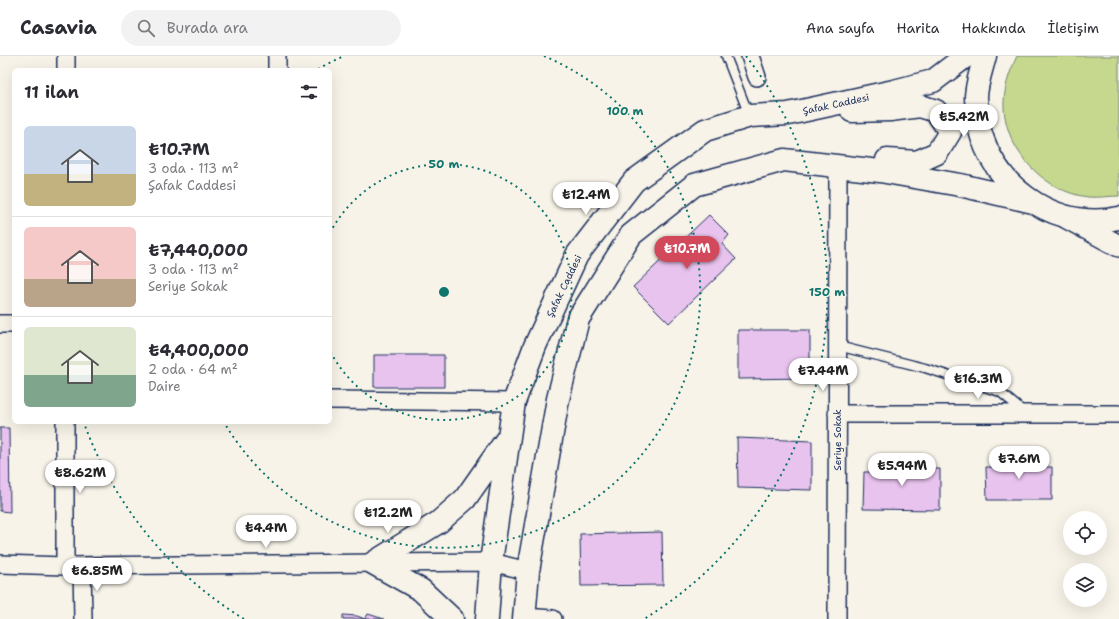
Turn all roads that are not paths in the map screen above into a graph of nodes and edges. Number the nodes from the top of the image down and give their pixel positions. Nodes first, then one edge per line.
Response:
1 (66, 56) edge
2 (277, 56) edge
3 (726, 56) edge
4 (750, 56) edge
5 (966, 56) edge
6 (985, 56) edge
7 (66, 68) edge
8 (277, 68) edge
9 (757, 77) dead end
10 (795, 112) junction
11 (750, 116) junction
12 (838, 165) junction
13 (1029, 201) junction
14 (1066, 218) junction
15 (1119, 218) edge
16 (1119, 246) edge
17 (0, 324) edge
18 (12, 324) edge
19 (838, 346) junction
20 (332, 400) edge
21 (514, 402) junction
22 (837, 414) junction
23 (1026, 414) junction
24 (1119, 414) edge
25 (65, 424) edge
26 (510, 435) junction
27 (491, 562) junction
28 (373, 563) junction
29 (0, 564) edge
30 (65, 566) junction
31 (82, 566) junction
32 (528, 571) junction
33 (524, 618) edge
34 (83, 619) edge
35 (452, 619) edge
36 (487, 619) edge
37 (553, 619) edge
38 (837, 619) edge

1 - 7 street
2 - 8 street
3 - 11 lane
4 - 9 street
5 - 10 main road, Şafak Caddesi
6 - 13 main road
10 - 11 main road, Şafak Caddesi
10 - 12 main road
11 - 21 main road, Şafak Caddesi
12 - 13 main road
12 - 19 street, Seriye Sokak
12 - 32 main road
13 - 14 main road
14 - 15 main road
14 - 16 street
17 - 18 street
19 - 22 street, Seriye Sokak
19 - 23 lane
20 - 21 street
21 - 26 main road, Şafak Caddesi
22 - 23 street
22 - 38 street, Seriye Sokak
23 - 24 street
25 - 30 street
26 - 27 main road, Şafak Caddesi
26 - 28 main road
27 - 28 street
27 - 32 street
27 - 36 main road, Şafak Caddesi
28 - 31 street
28 - 35 main road
29 - 30 street
30 - 31 street
31 - 34 street
32 - 33 main road
33 - 37 street

